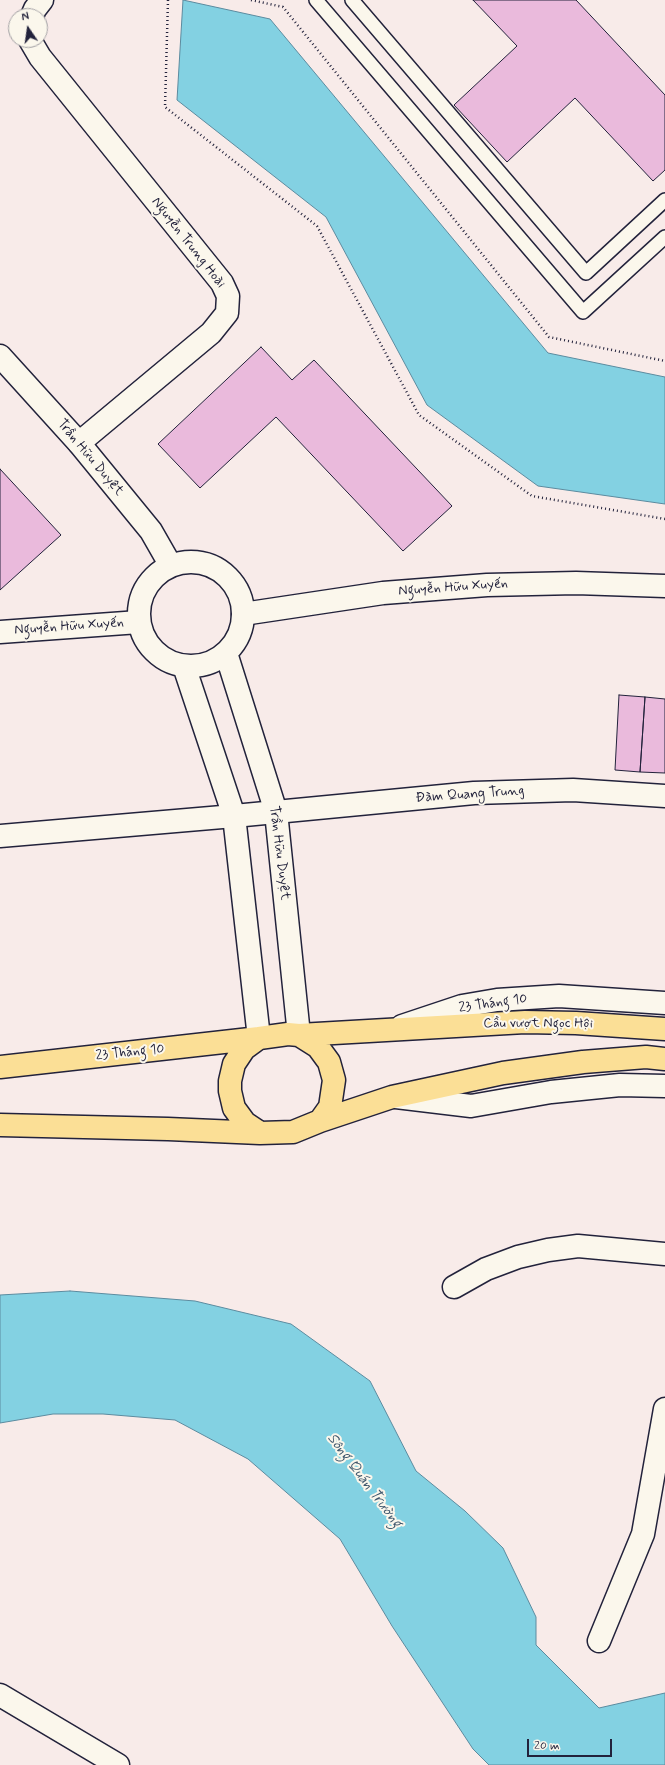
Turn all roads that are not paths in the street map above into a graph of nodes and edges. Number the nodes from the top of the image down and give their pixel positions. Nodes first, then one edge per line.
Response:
1 (42, 0) edge
2 (316, 0) edge
3 (352, 0) edge
4 (35, 8) edge
5 (35, 48) edge
6 (665, 200) edge
7 (665, 237) edge
8 (0, 356) edge
9 (78, 443) junction
10 (171, 566) junction
11 (665, 586) edge
12 (243, 614) junction
13 (139, 622) junction
14 (0, 632) edge
15 (226, 653) junction
16 (184, 666) junction
17 (665, 796) edge
18 (276, 812) junction
19 (234, 816) junction
20 (0, 836) edge
21 (665, 1003) edge
22 (665, 1028) edge
23 (388, 1031) junction
24 (299, 1036) junction
25 (260, 1038) junction
26 (665, 1059) edge
27 (0, 1067) edge
28 (665, 1086) edge
29 (392, 1097) junction
30 (320, 1121) junction
31 (0, 1125) edge
32 (260, 1133) junction
33 (665, 1254) edge
34 (454, 1287) dead end
35 (665, 1409) edge
36 (599, 1641) dead end
37 (0, 1695) edge
38 (118, 1765) edge

1 - 4 street
2 - 7 lane
3 - 6 lane
5 - 9 street, Nguyễn Trung Hoài
8 - 9 street, Trần Hữu Duyệt
9 - 10 street, Trần Hữu Duyệt
10 - 12 street
10 - 13 street
11 - 12 street, Nguyễn Hữu Xuyến
12 - 15 street
13 - 14 street, Nguyễn Hữu Xuyến
13 - 16 street
15 - 16 street
15 - 18 street, Trần Hữu Duyệt
16 - 19 street
17 - 18 street, Đàm Quang Trung
18 - 19 street, Đàm Quang Trung
18 - 24 street, Trần Hữu Duyệt
19 - 20 street, Đàm Quang Trung
19 - 25 street
21 - 23 street, 23 Tháng 10
22 - 23 main road, Cầu vượt Ngọc Hội
23 - 24 main road, 23 Tháng 10
24 - 25 main road
24 - 30 main road
25 - 27 main road, 23 Tháng 10
25 - 32 main road
26 - 29 main road
28 - 29 street
29 - 30 main road
30 - 32 main road
31 - 32 main road
33 - 34 street
35 - 36 street
37 - 38 street

